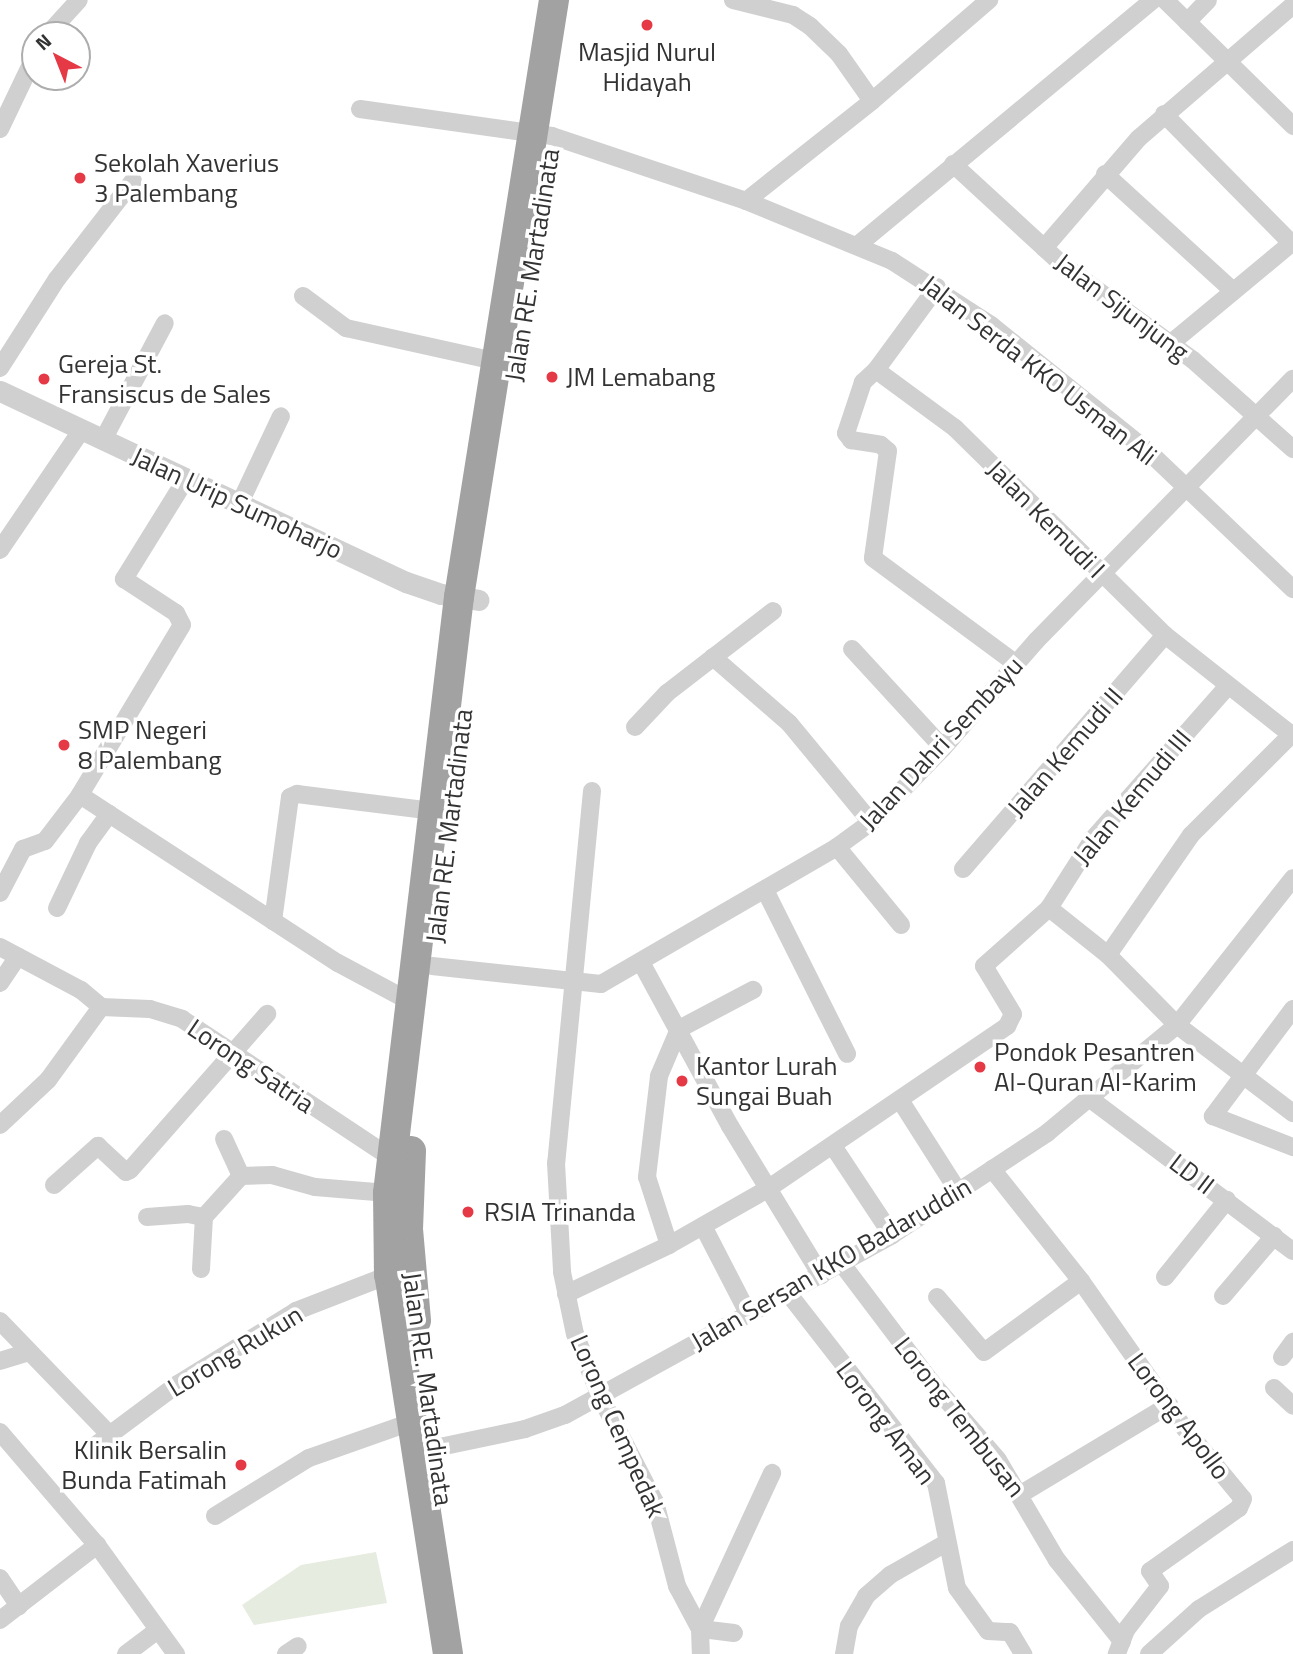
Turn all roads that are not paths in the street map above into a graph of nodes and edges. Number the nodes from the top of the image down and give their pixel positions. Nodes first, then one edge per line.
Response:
1 (79, 0) edge
2 (554, 0) edge
3 (574, 0) edge
4 (733, 0) edge
5 (989, 0) edge
6 (1153, 0) edge
7 (1165, 0) edge
8 (1208, 0) edge
9 (1293, 5) edge
10 (60, 21) edge
11 (1187, 22) junction
12 (1228, 62) junction
13 (21, 85) edge
14 (872, 102) junction
15 (360, 109) dead end
16 (1164, 114) junction
17 (1293, 126) edge
18 (0, 129) edge
19 (542, 134) junction
20 (953, 164) junction
21 (1105, 174) junction
22 (133, 181) dead end
23 (746, 201) junction
24 (1292, 242) edge
25 (859, 244) junction
26 (1044, 248) junction
27 (937, 287) junction
28 (1233, 291) junction
29 (303, 296) dead end
30 (165, 323) dead end
31 (1170, 344) junction
32 (499, 362) junction
33 (0, 368) edge
34 (876, 370) junction
35 (1293, 379) edge
36 (0, 391) edge
37 (281, 416) dead end
38 (1256, 416) junction
39 (81, 431) junction
40 (103, 440) junction
41 (1293, 449) edge
42 (186, 479) junction
43 (1186, 486) junction
44 (239, 505) junction
45 (0, 550) edge
46 (1100, 575) junction
47 (1293, 589) edge
48 (469, 598) junction
49 (773, 611) dead end
50 (1165, 635) junction
51 (852, 649) dead end
52 (713, 657) junction
53 (1016, 664) junction
54 (1227, 687) junction
55 (635, 727) dead end
56 (1292, 736) edge
57 (943, 748) junction
58 (592, 791) dead end
59 (80, 795) junction
60 (434, 811) junction
61 (108, 814) junction
62 (871, 822) junction
63 (837, 847) junction
64 (963, 869) dead end
65 (1293, 878) edge
66 (766, 891) junction
67 (0, 893) edge
68 (57, 908) dead end
69 (1049, 908) junction
70 (273, 921) junction
71 (901, 925) dead end
72 (0, 947) edge
73 (1108, 955) junction
74 (18, 956) junction
75 (642, 964) junction
76 (423, 965) junction
77 (575, 983) junction
78 (0, 984) edge
79 (753, 990) dead end
80 (409, 1001) junction
81 (101, 1007) junction
82 (1293, 1009) edge
83 (267, 1014) dead end
84 (1177, 1025) junction
85 (679, 1029) junction
86 (233, 1054) junction
87 (847, 1054) dead end
88 (1240, 1077) junction
89 (1089, 1098) junction
90 (900, 1100) junction
91 (1293, 1114) edge
92 (0, 1125) edge
93 (224, 1139) dead end
94 (833, 1146) junction
95 (1293, 1147) edge
96 (390, 1157) junction
97 (992, 1169) junction
98 (241, 1176) junction
99 (54, 1185) dead end
100 (766, 1190) junction
101 (958, 1191) junction
102 (388, 1192) junction
103 (1227, 1200) junction
104 (147, 1217) dead end
105 (204, 1217) junction
106 (703, 1226) junction
107 (892, 1235) junction
108 (1274, 1236) junction
109 (669, 1245) junction
110 (1293, 1251) edge
111 (842, 1264) junction
112 (201, 1269) dead end
113 (389, 1275) junction
114 (821, 1275) junction
115 (1165, 1277) dead end
116 (1081, 1281) junction
117 (788, 1293) junction
118 (566, 1294) junction
119 (1223, 1296) dead end
120 (937, 1297) dead end
121 (749, 1315) junction
122 (0, 1321) edge
123 (1293, 1342) edge
124 (29, 1352) junction
125 (1282, 1357) dead end
126 (0, 1361) edge
127 (1274, 1388) dead end
128 (600, 1395) junction
129 (1169, 1405) junction
130 (1293, 1406) edge
131 (411, 1422) junction
132 (0, 1433) edge
133 (109, 1434) junction
134 (92, 1448) dead end
135 (425, 1450) junction
136 (772, 1473) dead end
137 (1021, 1494) junction
138 (215, 1516) dead end
139 (946, 1543) junction
140 (97, 1545) junction
141 (1293, 1550) edge
142 (0, 1578) edge
143 (19, 1606) junction
144 (0, 1620) edge
145 (700, 1629) junction
146 (158, 1630) junction
147 (734, 1633) dead end
148 (1119, 1648) edge
149 (126, 1654) edge
150 (176, 1654) edge
151 (448, 1654) edge
152 (466, 1654) edge
153 (701, 1654) edge
154 (844, 1654) edge
155 (1023, 1654) edge
156 (1149, 1654) edge

1 - 10 street
2 - 19 highway
3 - 19 highway, Jalan RE. Martadinata
4 - 14 street
5 - 14 street
6 - 20 street
7 - 11 street
8 - 11 street
9 - 12 street
11 - 12 street
12 - 16 street
12 - 17 street
13 - 18 street
14 - 23 street
15 - 19 street, Jalan Serda KKO Usman Ali
16 - 21 street
16 - 24 street
19 - 23 street, Jalan Serda KKO Usman Ali
19 - 32 highway
19 - 48 highway, Jalan RE. Martadinata
20 - 25 street
20 - 26 street, Jalan Sijunjung
21 - 26 street
21 - 28 street
22 - 33 street
23 - 25 street, Jalan Serda KKO Usman Ali
24 - 28 street
25 - 27 street, Jalan Serda KKO Usman Ali
26 - 31 street, Jalan Sijunjung
27 - 34 street
27 - 43 street, Jalan Serda KKO Usman Ali
28 - 31 street
29 - 32 street
30 - 40 street
31 - 38 street, Jalan Sijunjung
32 - 48 highway
34 - 46 street, Jalan Kemudi I
34 - 53 street
35 - 38 street, Jalan Dahri Sembayu
36 - 39 street, Jalan Urip Sumoharjo
37 - 44 street
38 - 41 street, Jalan Sijunjung
38 - 43 street, Jalan Dahri Sembayu
39 - 40 street, Jalan Urip Sumoharjo
39 - 45 street
40 - 42 street, Jalan Urip Sumoharjo
42 - 44 street, Jalan Urip Sumoharjo
42 - 59 street
43 - 46 street, Jalan Dahri Sembayu
43 - 47 street, Jalan Serda KKO Usman Ali
44 - 48 street, Jalan Urip Sumoharjo
46 - 50 street, Jalan Kemudi I
46 - 53 street, Jalan Dahri Sembayu
48 - 60 highway
48 - 76 highway, Jalan RE. Martadinata
49 - 52 street
50 - 54 street, Jalan Kemudi I
50 - 64 street, Jalan Kemudi II
51 - 57 street
52 - 55 street
52 - 62 street
53 - 57 street, Jalan Dahri Sembayu
54 - 56 street, Jalan Kemudi I
54 - 69 street, Jalan Kemudi III
56 - 73 street
57 - 62 street, Jalan Dahri Sembayu
58 - 77 street, Lorong Cempedak
59 - 61 street
59 - 67 street
60 - 70 street
60 - 76 highway
61 - 68 street
61 - 70 street
62 - 63 street, Jalan Dahri Sembayu
63 - 66 street, Jalan Dahri Sembayu
63 - 71 street
65 - 84 street, Jalan Sersan KKO Badaruddin
66 - 75 street, Jalan Dahri Sembayu
66 - 87 street
69 - 73 street
69 - 90 street, Jalan Kemudi III
70 - 80 street
72 - 74 street
73 - 84 street
74 - 78 street
74 - 81 street
75 - 77 street, Jalan Dahri Sembayu
75 - 85 street
76 - 77 street, Jalan Dahri Sembayu
76 - 80 highway
76 - 135 highway, Jalan RE. Martadinata
77 - 118 street, Lorong Cempedak
79 - 85 street
80 - 96 highway
81 - 86 street, Lorong Satria
81 - 92 street
82 - 88 street
83 - 86 street
84 - 88 street
84 - 89 street, Jalan Sersan KKO Badaruddin
85 - 100 street
85 - 109 street
86 - 96 street, Lorong Satria
86 - 99 street
88 - 91 street
88 - 95 street
89 - 97 street, Jalan Sersan KKO Badaruddin
89 - 103 street, LD II
90 - 94 street
90 - 101 street
93 - 98 street
94 - 100 street
94 - 107 street
96 - 102 highway
97 - 101 street, Jalan Sersan KKO Badaruddin
97 - 116 street, Lorong Apollo
98 - 102 street
98 - 105 street
100 - 106 street
100 - 114 street
101 - 107 street, Jalan Sersan KKO Badaruddin
102 - 113 highway
103 - 108 street, LD II
103 - 115 street
104 - 105 street
105 - 112 street
106 - 109 street
106 - 121 street
107 - 111 street, Jalan Sersan KKO Badaruddin
108 - 110 street, LD II
108 - 119 street
109 - 118 street
111 - 114 street, Jalan Sersan KKO Badaruddin
111 - 137 street, Lorong Tembusan
113 - 131 highway
113 - 133 street, Lorong Rukun
114 - 117 street, Jalan Sersan KKO Badaruddin
116 - 120 street
116 - 129 street, Lorong Apollo
117 - 121 street, Jalan Sersan KKO Badaruddin
117 - 139 street, Lorong Aman
118 - 128 street, Lorong Cempedak
121 - 128 street, Jalan Sersan KKO Badaruddin
122 - 124 street
123 - 125 street
124 - 126 street
124 - 133 street
127 - 130 street
128 - 135 street, Jalan Sersan KKO Badaruddin
128 - 145 street, Lorong Cempedak
129 - 137 street
129 - 148 street, Lorong Apollo
131 - 135 highway
131 - 138 street
132 - 140 street
133 - 134 street, Lorong Rukun
135 - 151 highway
135 - 152 highway, Jalan RE. Martadinata
136 - 145 street
137 - 148 street, Lorong Tembusan
139 - 154 street
139 - 155 street, Lorong Aman
140 - 143 street
140 - 146 street
141 - 156 street
142 - 143 street
143 - 144 street
145 - 147 street
145 - 153 street, Lorong Cempedak
146 - 149 street
146 - 150 street

